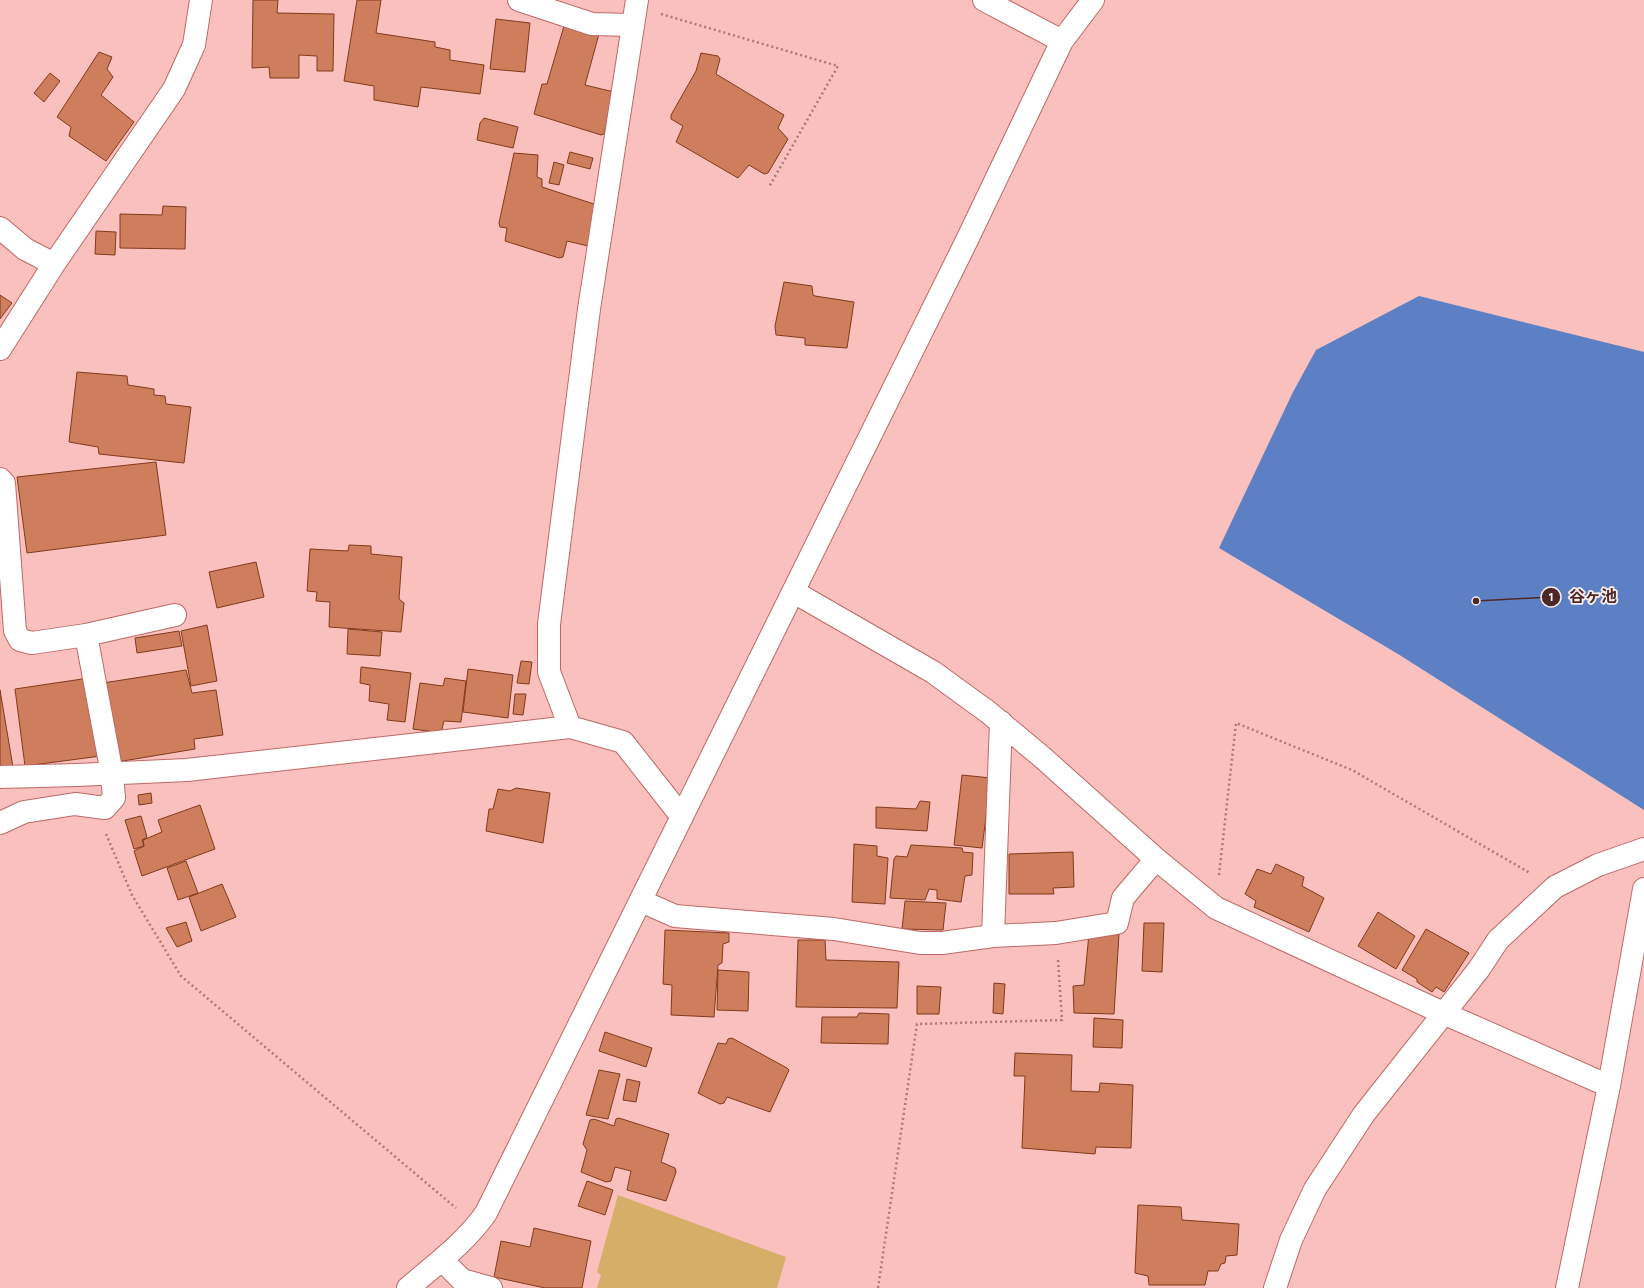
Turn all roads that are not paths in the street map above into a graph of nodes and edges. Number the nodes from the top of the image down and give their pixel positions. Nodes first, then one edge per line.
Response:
1 (201, 0) edge
2 (519, 0) edge
3 (984, 0) edge
4 (1093, 0) edge
5 (635, 10) edge
6 (1062, 41) junction
7 (0, 228) edge
8 (54, 264) junction
9 (0, 349) edge
10 (0, 479) edge
11 (794, 592) junction
12 (175, 615) dead end
13 (86, 635) junction
14 (1001, 722) junction
15 (570, 727) junction
16 (112, 774) junction
17 (0, 777) edge
18 (682, 817) junction
19 (0, 823) edge
20 (1644, 849) edge
21 (1156, 859) junction
22 (1644, 889) edge
23 (640, 901) junction
24 (993, 936) junction
25 (1443, 1013) junction
26 (1609, 1086) junction
27 (442, 1260) junction
28 (408, 1288) edge
29 (491, 1288) edge
30 (1275, 1288) edge
31 (1567, 1288) edge

1 - 8 street
2 - 5 street
3 - 6 street
4 - 6 street
5 - 15 street
6 - 11 street
7 - 8 street
8 - 9 street
10 - 13 street
11 - 14 street
11 - 18 street
12 - 13 street
13 - 16 street
14 - 21 street
14 - 24 street
15 - 16 street
15 - 18 street
16 - 17 street
16 - 19 street
18 - 23 street
20 - 25 street
21 - 24 street
21 - 25 street
22 - 26 street
23 - 24 street
23 - 27 street
25 - 26 street
25 - 30 street
26 - 31 street
27 - 28 street
27 - 29 street

